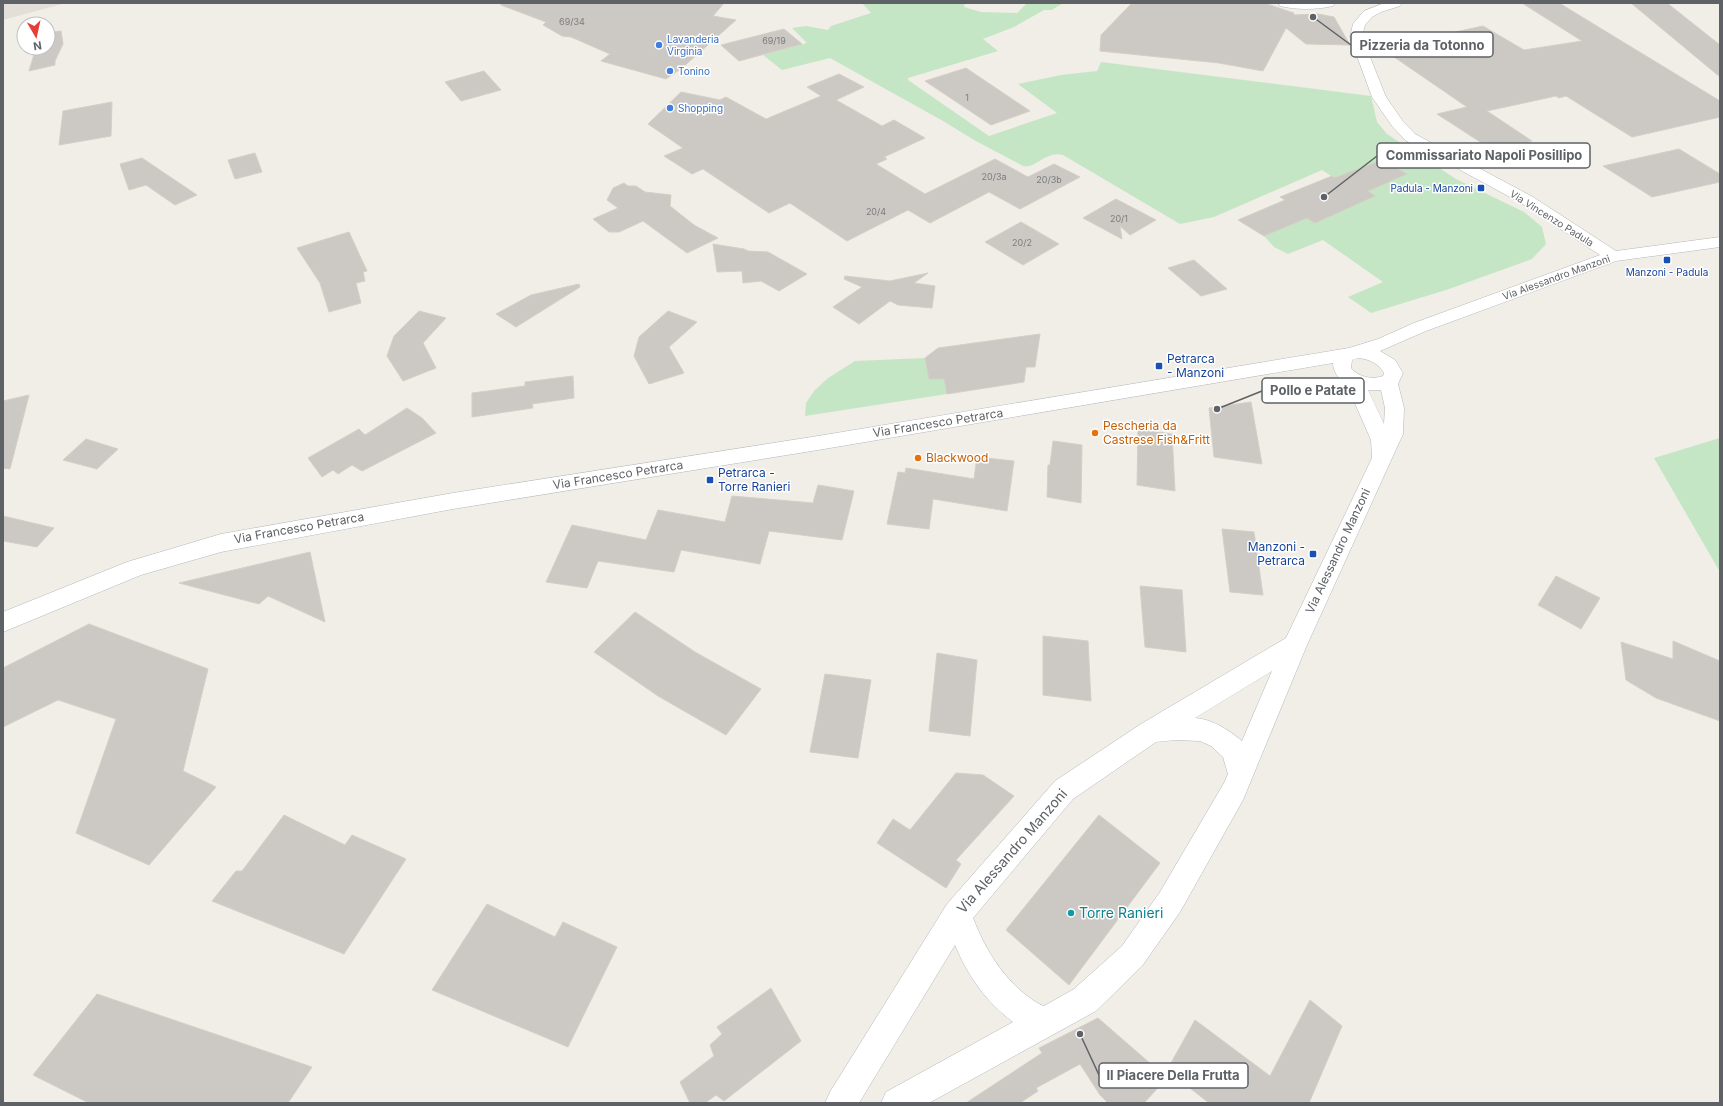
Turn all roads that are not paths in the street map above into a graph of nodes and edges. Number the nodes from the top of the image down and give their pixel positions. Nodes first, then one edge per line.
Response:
1 (1284, 3) edge
2 (1329, 3) edge
3 (1396, 3) edge
4 (1720, 242) edge
5 (1613, 256) junction
6 (1399, 337) junction
7 (1351, 354) junction
8 (1245, 372) junction
9 (1390, 374) junction
10 (1351, 377) junction
11 (1382, 458) junction
12 (3, 622) edge
13 (1295, 644) junction
14 (1150, 732) junction
15 (1241, 774) junction
16 (957, 914) junction
17 (1046, 1022) junction
18 (841, 1103) edge
19 (897, 1103) edge

1 - 2 street
3 - 5 street, Via Vincenzo Padula
4 - 5 street, Via Alessandro Manzoni
5 - 6 street, Via Alessandro Manzoni
6 - 7 street, Via Alessandro Manzoni
6 - 9 street, Via Alessandro Manzoni
7 - 8 street, Via Francesco Petrarca
7 - 9 street
7 - 10 street
8 - 10 street, Via Francesco Petrarca
8 - 12 street, Via Francesco Petrarca
9 - 10 street
9 - 11 street, Via Alessandro Manzoni
10 - 11 street
11 - 13 street, Via Alessandro Manzoni
13 - 14 street, Via Alessandro Manzoni
13 - 15 street, Via Alessandro Manzoni
14 - 15 street
14 - 16 street, Via Alessandro Manzoni
15 - 17 street, Via Alessandro Manzoni
16 - 17 street
16 - 18 street, Via Alessandro Manzoni
17 - 19 street, Via Alessandro Manzoni

